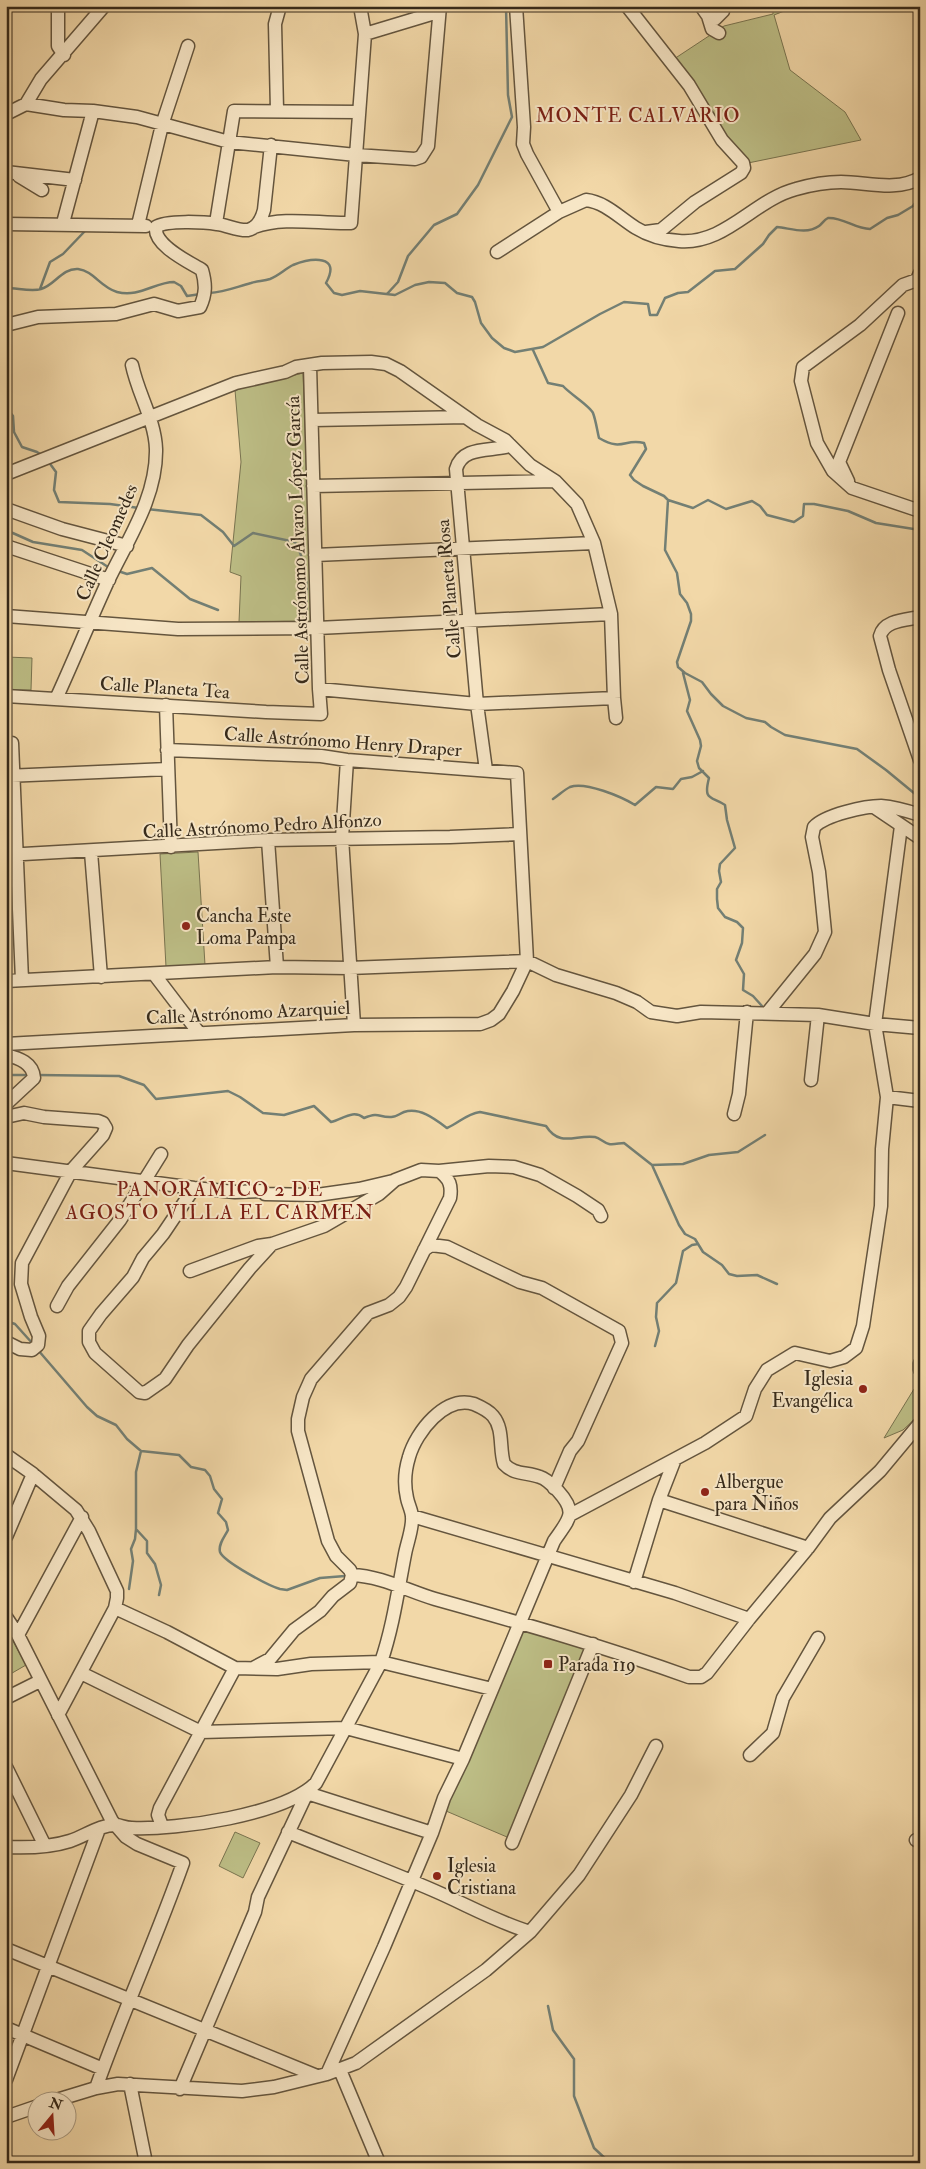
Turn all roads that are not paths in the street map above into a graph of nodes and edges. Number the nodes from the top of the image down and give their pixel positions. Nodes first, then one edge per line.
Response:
1 (58, 6) edge
2 (104, 6) edge
3 (280, 6) edge
4 (360, 6) edge
5 (516, 6) edge
6 (627, 6) edge
7 (724, 6) edge
8 (439, 9) edge
9 (704, 11) edge
10 (719, 33) dead end
11 (365, 34) junction
12 (188, 46) dead end
13 (64, 55) junction
14 (26, 104) junction
15 (277, 110) junction
16 (93, 111) junction
17 (359, 112) junction
18 (6, 114) edge
19 (162, 125) junction
20 (229, 142) junction
21 (271, 145) junction
22 (356, 156) junction
23 (10, 173) edge
24 (920, 178) edge
25 (75, 180) junction
26 (42, 190) dead end
27 (559, 212) junction
28 (63, 223) junction
29 (216, 223) junction
30 (6, 224) edge
31 (138, 225) junction
32 (156, 227) junction
33 (254, 227) junction
34 (642, 232) junction
35 (497, 252) dead end
36 (920, 273) edge
37 (898, 313) dead end
38 (6, 325) edge
39 (132, 365) dead end
40 (310, 366) junction
41 (466, 417) junction
42 (150, 418) junction
43 (313, 420) junction
44 (508, 443) junction
45 (6, 474) edge
46 (555, 481) junction
47 (458, 483) junction
48 (314, 486) junction
49 (852, 488) junction
50 (6, 510) edge
51 (920, 511) edge
52 (594, 543) junction
53 (6, 546) edge
54 (127, 546) junction
55 (464, 549) junction
56 (315, 555) junction
57 (109, 580) junction
58 (611, 614) junction
59 (6, 616) edge
60 (920, 617) edge
61 (470, 621) junction
62 (90, 623) junction
63 (317, 628) junction
64 (319, 689) junction
65 (6, 696) edge
66 (614, 698) junction
67 (56, 699) junction
68 (476, 704) junction
69 (166, 705) junction
70 (321, 714) joint
71 (616, 718) dead end
72 (12, 743) dead end
73 (167, 750) junction
74 (346, 760) junction
75 (920, 760) edge
76 (168, 768) junction
77 (486, 770) junction
78 (10, 776) edge
79 (874, 807) junction
80 (920, 815) edge
81 (901, 826) junction
82 (520, 834) junction
83 (342, 838) junction
84 (920, 838) edge
85 (268, 840) junction
86 (171, 847) junction
87 (91, 852) junction
88 (11, 855) edge
89 (528, 961) junction
90 (277, 967) junction
91 (349, 968) junction
92 (154, 974) junction
93 (101, 977) junction
94 (22, 980) junction
95 (6, 982) edge
96 (747, 1012) junction
97 (768, 1012) junction
98 (818, 1014) junction
99 (875, 1024) junction
100 (354, 1025) junction
101 (920, 1028) edge
102 (199, 1033) junction
103 (6, 1044) edge
104 (6, 1055) edge
105 (811, 1080) dead end
106 (888, 1097) junction
107 (920, 1101) edge
108 (6, 1104) edge
109 (734, 1114) dead end
110 (6, 1117) edge
111 (161, 1154) dead end
112 (6, 1163) edge
113 (71, 1171) junction
114 (439, 1171) junction
115 (395, 1180) junction
116 (144, 1182) junction
117 (194, 1188) junction
118 (601, 1216) dead end
119 (272, 1244) junction
120 (424, 1250) junction
121 (190, 1271) dead end
122 (57, 1306) dead end
123 (6, 1342) edge
124 (920, 1363) edge
125 (920, 1370) edge
126 (920, 1423) edge
127 (6, 1456) edge
128 (675, 1459) junction
129 (33, 1474) junction
130 (554, 1488) junction
131 (659, 1500) junction
132 (570, 1515) junction
133 (412, 1516) junction
134 (82, 1517) junction
135 (6, 1538) edge
136 (808, 1548) junction
137 (549, 1555) junction
138 (352, 1575) junction
139 (634, 1582) junction
140 (399, 1586) junction
141 (115, 1608) junction
142 (6, 1617) edge
143 (749, 1619) junction
144 (521, 1623) junction
145 (18, 1635) junction
146 (818, 1638) dead end
147 (592, 1644) junction
148 (381, 1662) junction
149 (255, 1667) junction
150 (235, 1668) junction
151 (80, 1673) junction
152 (40, 1681) junction
153 (492, 1689) junction
154 (6, 1698) edge
155 (58, 1715) junction
156 (346, 1728) junction
157 (201, 1732) junction
158 (656, 1746) dead end
159 (750, 1755) dead end
160 (463, 1759) junction
161 (6, 1767) edge
162 (307, 1793) junction
163 (117, 1825) junction
164 (162, 1826) junction
165 (99, 1829) junction
166 (288, 1832) junction
167 (432, 1833) junction
168 (512, 1843) dead end
169 (46, 1846) junction
170 (6, 1847) edge
171 (411, 1881) junction
172 (530, 1932) junction
173 (6, 1949) edge
174 (48, 1966) junction
175 (129, 1998) junction
176 (6, 2028) edge
177 (204, 2030) junction
178 (23, 2035) junction
179 (103, 2069) junction
180 (340, 2070) junction
181 (322, 2075) junction
182 (6, 2080) edge
183 (130, 2084) junction
184 (96, 2088) junction
185 (180, 2089) junction
186 (78, 2093) edge
187 (28, 2109) edge
188 (6, 2117) edge
189 (146, 2163) edge
190 (379, 2163) edge

1 - 13 street
2 - 13 street
3 - 15 street
4 - 11 street
5 - 27 street
6 - 34 street
7 - 9 street
8 - 11 street
8 - 22 street
9 - 10 street
11 - 17 street
12 - 19 street
13 - 14 street
14 - 16 street
14 - 18 street
15 - 17 street
15 - 20 street
16 - 19 street
16 - 25 street
17 - 22 street
19 - 20 street
19 - 31 street
20 - 21 street
20 - 29 street
21 - 22 street
21 - 33 street
22 - 33 street
23 - 25 street
23 - 26 street
24 - 34 street
25 - 28 street
27 - 34 street
27 - 35 street
28 - 30 street
28 - 31 street
29 - 32 street
29 - 33 street
31 - 32 street
32 - 38 street
36 - 49 street
37 - 49 street
39 - 42 street, Calle Cleomedes
40 - 41 street
40 - 42 street
40 - 43 street, Calle Astrónomo Álvaro López García
41 - 43 street
41 - 44 street
42 - 45 street
42 - 54 street, Calle Cleomedes
43 - 48 street, Calle Astrónomo Álvaro López García
44 - 46 street
44 - 47 street, Calle Planeta Rosa
46 - 47 street
46 - 52 street
47 - 48 street
47 - 55 street, Calle Planeta Rosa
48 - 56 street, Calle Astrónomo Álvaro López García
49 - 51 street
50 - 54 street
52 - 55 street
52 - 58 street
53 - 57 street
54 - 57 street, Calle Cleomedes
55 - 56 street
55 - 61 street, Calle Planeta Rosa
56 - 63 street, Calle Astrónomo Álvaro López García
57 - 62 street, Calle Cleomedes
58 - 61 street
58 - 66 street
59 - 62 street
60 - 75 street
61 - 63 street
61 - 68 street, Calle Planeta Rosa
62 - 63 street
62 - 67 street, Calle Cleomedes
63 - 64 street, Calle Astrónomo Álvaro López García
64 - 68 street
64 - 70 street, Calle Astrónomo Álvaro López García
65 - 67 street, Calle Planeta Tea
66 - 68 street
66 - 71 street
67 - 69 street, Calle Planeta Tea
68 - 77 street, Calle Planeta Rosa
69 - 70 street, Calle Planeta Tea
69 - 73 street
72 - 78 street
73 - 74 street, Calle Astrónomo Henry Draper
73 - 76 street
74 - 77 street, Calle Astrónomo Henry Draper
74 - 83 street
76 - 78 street
76 - 86 street
77 - 82 street, Calle Astrónomo Henry Draper
78 - 88 street
79 - 80 street
79 - 81 street
79 - 97 street
81 - 84 street
81 - 99 street
82 - 83 street, Calle Astrónomo Pedro Alfonzo
82 - 89 street
83 - 85 street, Calle Astrónomo Pedro Alfonzo
83 - 91 street
85 - 86 street, Calle Astrónomo Pedro Alfonzo
85 - 90 street
86 - 87 street, Calle Astrónomo Pedro Alfonzo
87 - 88 street, Calle Astrónomo Pedro Alfonzo
87 - 93 street
88 - 94 street
89 - 91 street
89 - 96 street
89 - 100 street, Calle Astrónomo Azarquiel
90 - 91 street
90 - 92 street
91 - 100 street
92 - 93 street
92 - 102 street
93 - 94 street
94 - 95 street
96 - 97 street
96 - 109 street
97 - 98 street
98 - 99 street
98 - 105 street
99 - 101 street
99 - 106 street
100 - 102 street, Calle Astrónomo Azarquiel
102 - 103 street, Calle Astrónomo Azarquiel
104 - 108 street
106 - 107 street
106 - 128 street
110 - 113 street
111 - 116 street
112 - 113 street
113 - 116 street
113 - 123 street
114 - 115 street
114 - 118 street
114 - 120 street
115 - 117 street
115 - 119 street
116 - 117 street
116 - 122 street
117 - 119 street
119 - 121 street
120 - 130 street
120 - 138 street
124 - 125 street
126 - 136 street
127 - 129 street
128 - 131 street
128 - 132 street
129 - 134 street
129 - 135 street
130 - 132 street
130 - 133 street
131 - 136 street
131 - 139 street
132 - 137 street
133 - 137 street
133 - 140 street
134 - 141 street
134 - 145 street
136 - 143 street
137 - 139 street
137 - 144 street
138 - 140 street
138 - 149 street
139 - 143 street
140 - 144 street
140 - 148 street
141 - 150 street
141 - 151 street
142 - 145 street
143 - 147 street
144 - 147 street
144 - 153 street
145 - 152 street
146 - 159 street
147 - 168 street
148 - 149 street
148 - 153 street
148 - 156 street
149 - 150 street
150 - 157 street
151 - 155 street
151 - 157 street
152 - 154 street
152 - 155 street
153 - 160 street
155 - 163 street
156 - 157 street
156 - 160 street
156 - 162 street
157 - 164 street
158 - 172 street
160 - 167 street
161 - 169 street
162 - 164 street
162 - 166 street
162 - 167 street
163 - 164 street
163 - 165 street
163 - 175 street
165 - 169 street
165 - 174 street
166 - 171 street
166 - 177 street
167 - 171 street
169 - 170 street
171 - 172 street
171 - 181 street
172 - 180 street
173 - 174 street
174 - 175 street
174 - 178 street
175 - 177 street
175 - 179 street
176 - 178 street
177 - 181 street
177 - 185 street
178 - 179 street
178 - 182 street
179 - 184 street
180 - 181 street
180 - 190 street
181 - 185 street
183 - 184 street
183 - 185 street
183 - 189 street
184 - 186 street
187 - 188 street

